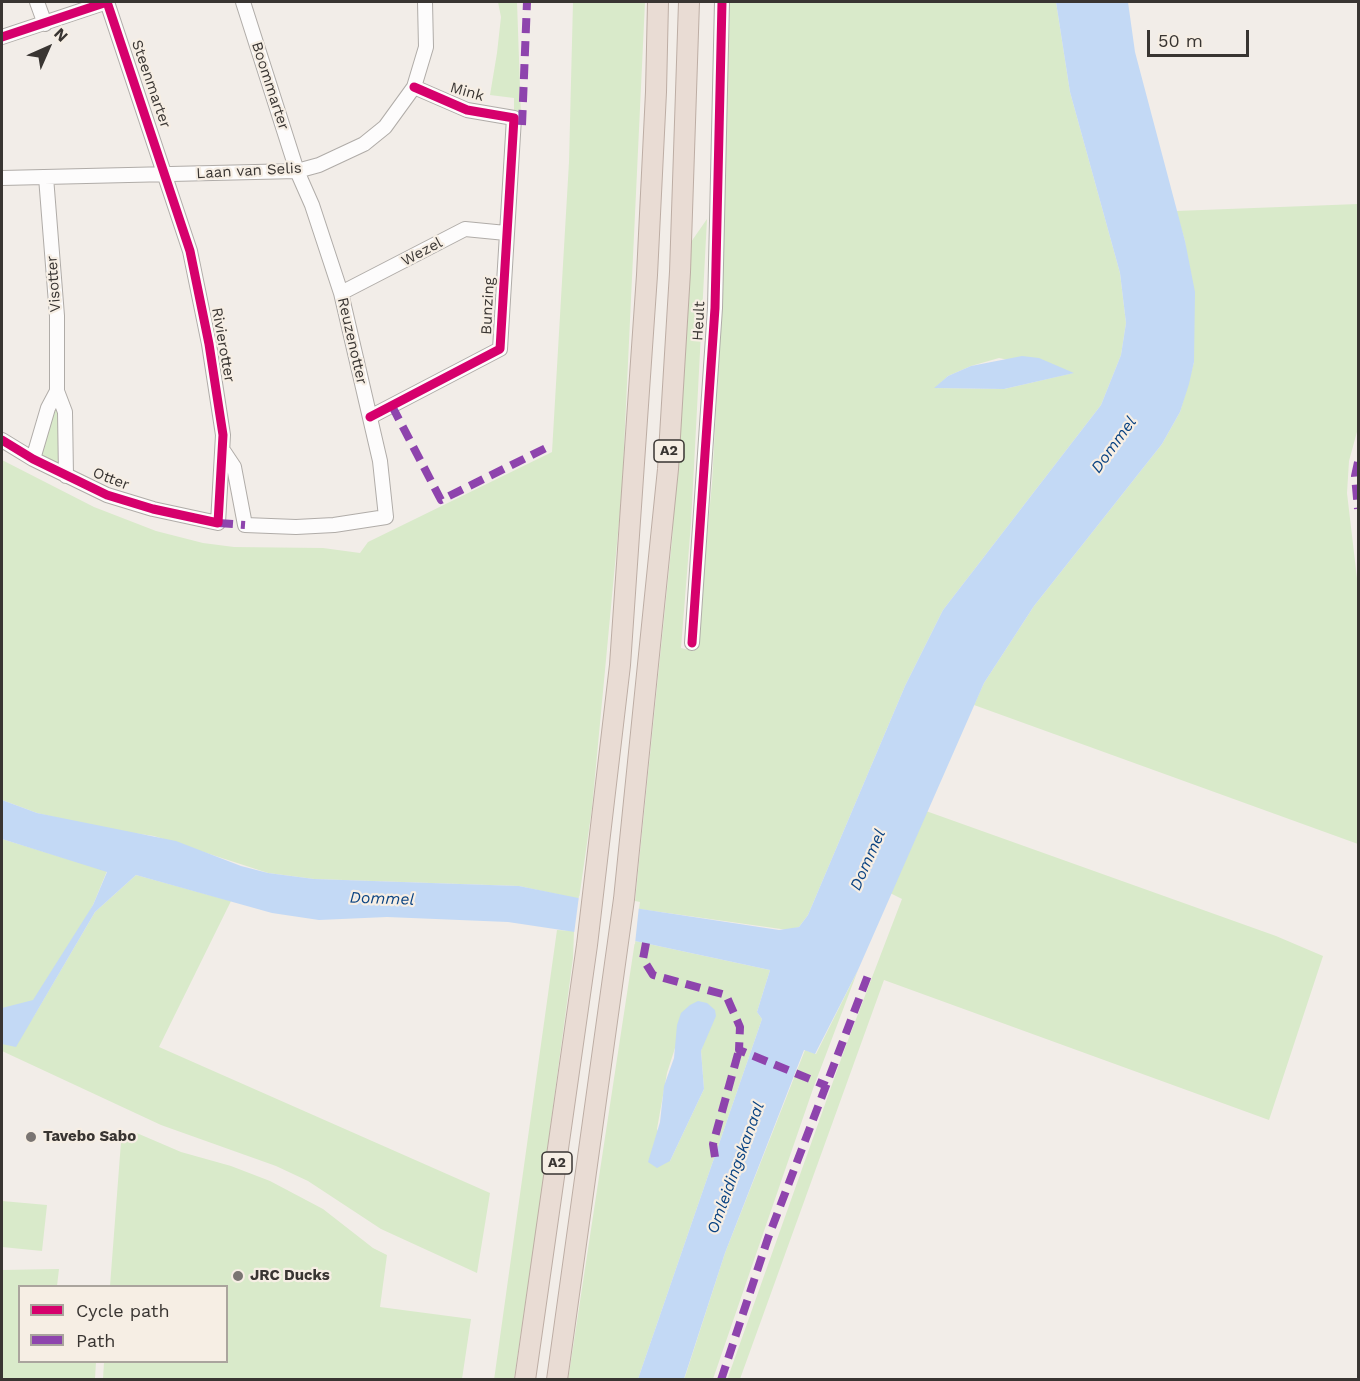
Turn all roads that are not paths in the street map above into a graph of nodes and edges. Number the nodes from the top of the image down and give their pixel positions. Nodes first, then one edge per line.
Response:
1 (37, 2) edge
2 (243, 2) edge
3 (425, 2) edge
4 (658, 2) edge
5 (689, 2) edge
6 (722, 2) edge
7 (107, 3) edge
8 (45, 24) junction
9 (2, 37) edge
10 (414, 87) junction
11 (514, 118) joint
12 (297, 171) junction
13 (166, 175) junction
14 (46, 177) junction
15 (2, 178) edge
16 (506, 233) junction
17 (341, 293) junction
18 (57, 391) junction
19 (369, 417) junction
20 (2, 440) edge
21 (224, 453) junction
22 (33, 459) junction
23 (66, 476) junction
24 (218, 524) joint
25 (245, 525) joint
26 (692, 642) dead end
27 (525, 1380) edge
28 (557, 1380) edge

1 - 8 street
2 - 12 street, Boommarter
3 - 10 street, Laan van Selis
4 - 27 highway, A2
5 - 28 highway, A2
6 - 26 street, Heult
7 - 8 street
7 - 13 street, Steenmarter
8 - 9 street
10 - 11 street, Mink
10 - 12 street, Laan van Selis
11 - 16 street, Bunzing
12 - 13 street, Laan van Selis
12 - 17 street, Reuzenotter
13 - 14 street, Laan van Selis
13 - 21 street, Rivierotter
14 - 15 street, Laan van Selis
14 - 18 street, Visotter
16 - 17 street, Wezel
16 - 19 street, Bunzing
17 - 19 street, Reuzenotter
18 - 22 street, Visotter
18 - 23 street, Visotter
19 - 25 street, Reuzenotter
20 - 22 street, Otter
21 - 24 street, Rivierotter
21 - 25 street, Rivierotter
22 - 23 street, Otter
23 - 24 street, Otter

